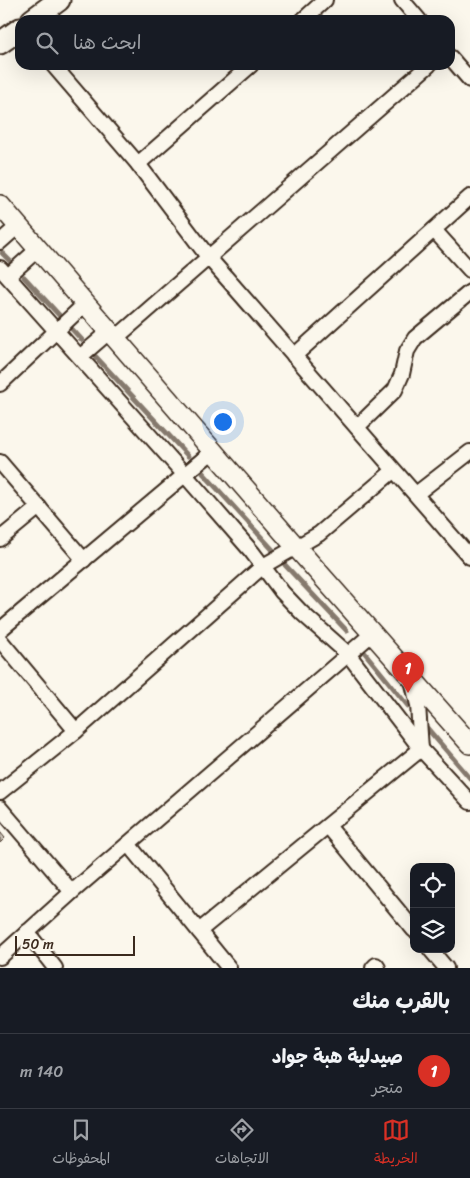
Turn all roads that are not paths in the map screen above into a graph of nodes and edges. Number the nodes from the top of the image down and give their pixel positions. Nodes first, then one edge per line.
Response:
1 (59, 0) edge
2 (326, 0) edge
3 (402, 0) edge
4 (39, 15) edge
5 (309, 15) edge
6 (415, 15) edge
7 (15, 32) edge
8 (0, 43) edge
9 (455, 63) edge
10 (57, 70) edge
11 (245, 70) edge
12 (423, 70) edge
13 (470, 80) edge
14 (138, 164) junction
15 (470, 197) edge
16 (0, 205) edge
17 (18, 226) junction
18 (434, 230) junction
19 (0, 242) edge
20 (38, 249) junction
21 (209, 258) junction
22 (470, 270) edge
23 (4, 272) edge
24 (470, 292) edge
25 (86, 303) junction
26 (57, 330) junction
27 (113, 334) junction
28 (81, 356) junction
29 (294, 356) junction
30 (0, 384) edge
31 (357, 427) junction
32 (213, 451) junction
33 (469, 452) edge
34 (0, 462) edge
35 (393, 471) junction
36 (185, 475) junction
37 (416, 494) junction
38 (39, 507) junction
39 (0, 540) edge
40 (296, 547) junction
41 (470, 557) edge
42 (84, 560) junction
43 (263, 566) junction
44 (0, 630) edge
45 (373, 633) junction
46 (0, 640) edge
47 (348, 654) junction
48 (411, 676) junction
49 (76, 731) junction
50 (470, 744) edge
51 (421, 750) junction
52 (0, 792) edge
53 (470, 802) edge
54 (0, 808) edge
55 (328, 826) junction
56 (128, 844) junction
57 (72, 892) junction
58 (410, 925) edge
59 (27, 932) junction
60 (199, 932) junction
61 (433, 953) edge
62 (0, 957) edge
63 (55, 968) edge
64 (229, 968) edge
65 (373, 968) edge
66 (378, 968) edge
67 (446, 968) edge

1 - 4 main road
2 - 5 street
3 - 6 street
7 - 8 main road
9 - 13 street
10 - 14 street
11 - 14 street
12 - 21 street
14 - 21 street
15 - 18 street
16 - 17 street
17 - 19 street
17 - 20 street
18 - 22 street
18 - 29 street
20 - 23 street
20 - 25 street
21 - 27 street
21 - 29 street
23 - 26 street
24 - 31 street
25 - 26 street
25 - 27 street
26 - 28 street
26 - 30 street
27 - 28 street
27 - 32 street
28 - 36 street
29 - 31 street
31 - 35 street
32 - 36 street
32 - 40 street
33 - 37 street
34 - 38 street
35 - 37 street
35 - 40 street
36 - 42 street
36 - 43 street
37 - 41 street
38 - 39 street
38 - 42 street
40 - 43 street
40 - 45 street
42 - 44 street
43 - 47 street
43 - 49 street
45 - 47 street
45 - 48 street
46 - 49 street
47 - 51 street
47 - 56 street
48 - 50 street
48 - 51 street
49 - 52 street
51 - 53 street
51 - 55 street
54 - 57 street
55 - 58 street
55 - 60 street
56 - 57 street
56 - 60 street
57 - 59 street
59 - 62 street
59 - 63 street
60 - 64 street
61 - 67 street
65 - 66 street

